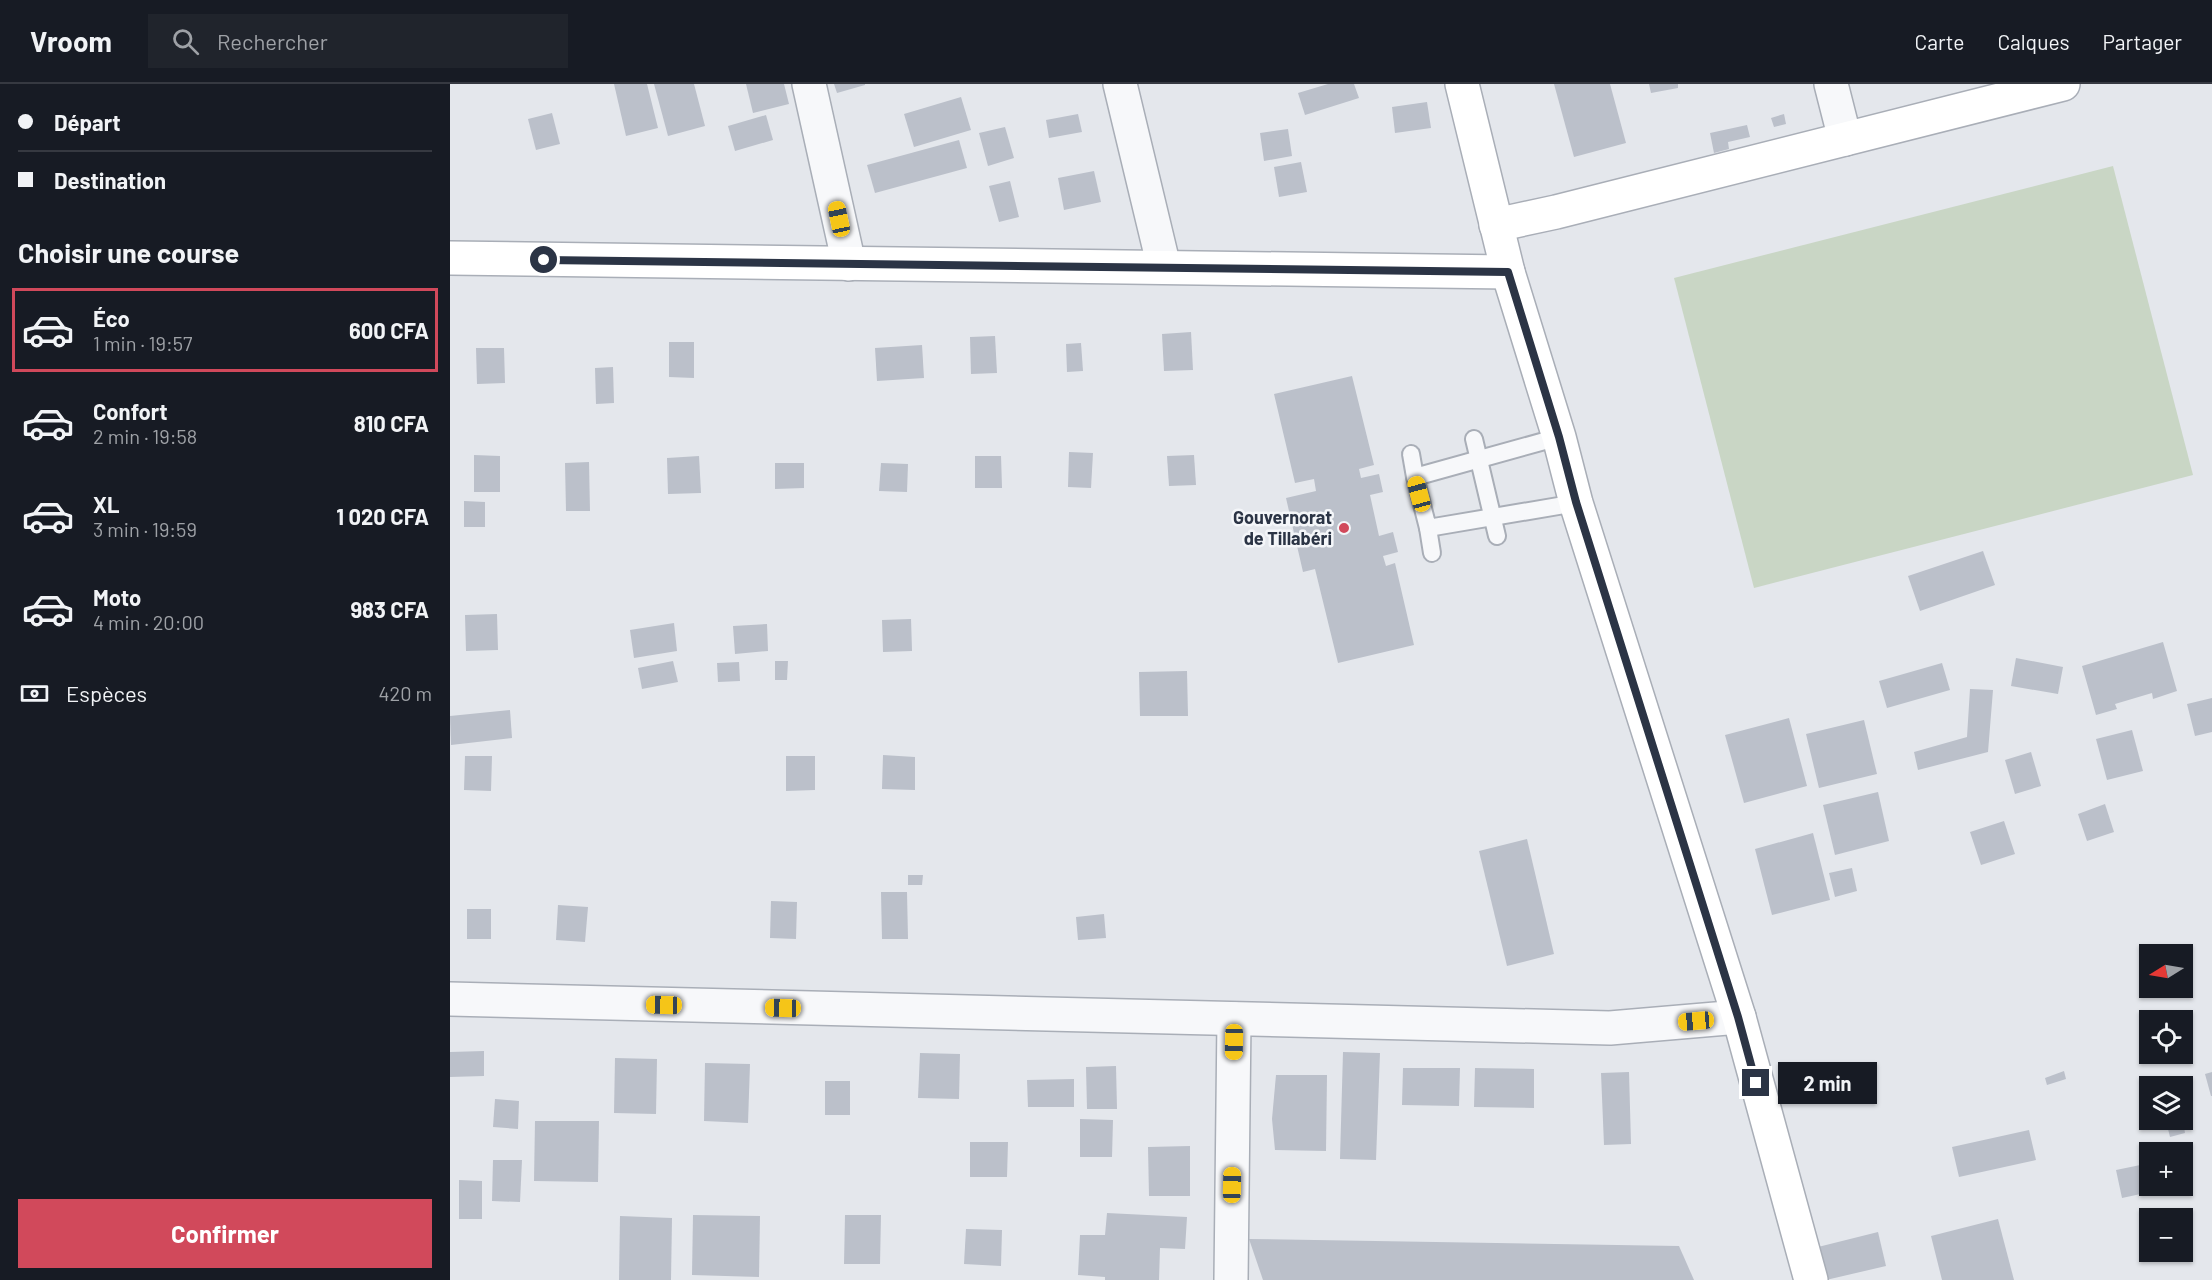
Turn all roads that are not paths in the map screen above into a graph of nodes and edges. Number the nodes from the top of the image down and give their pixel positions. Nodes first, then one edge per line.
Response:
1 (809, 84) edge
2 (1120, 84) edge
3 (1461, 84) edge
4 (1831, 84) edge
5 (2063, 84) edge
6 (1845, 139) junction
7 (1496, 225) junction
8 (450, 258) edge
9 (849, 264) junction
10 (1164, 267) junction
11 (1508, 272) junction
12 (1559, 437) junction
13 (1474, 439) dead end
14 (1411, 454) dead end
15 (1479, 460) junction
16 (1415, 477) junction
17 (1576, 502) junction
18 (1493, 517) junction
19 (1428, 528) junction
20 (1497, 536) dead end
21 (1432, 553) dead end
22 (450, 999) edge
23 (1738, 1017) junction
24 (1234, 1019) junction
25 (1231, 1280) edge
26 (1811, 1280) edge

1 - 9 street
2 - 10 street
3 - 7 street
4 - 6 street
5 - 6 street
6 - 7 street
7 - 11 street
8 - 9 street
9 - 10 street
10 - 11 street
11 - 12 street
12 - 15 lane
12 - 17 street
13 - 15 lane
14 - 16 lane
15 - 16 lane
15 - 18 lane
16 - 19 lane
17 - 18 lane
17 - 23 street
18 - 19 lane
18 - 20 lane
19 - 21 lane
22 - 24 street
23 - 24 street
23 - 26 street
24 - 25 street

